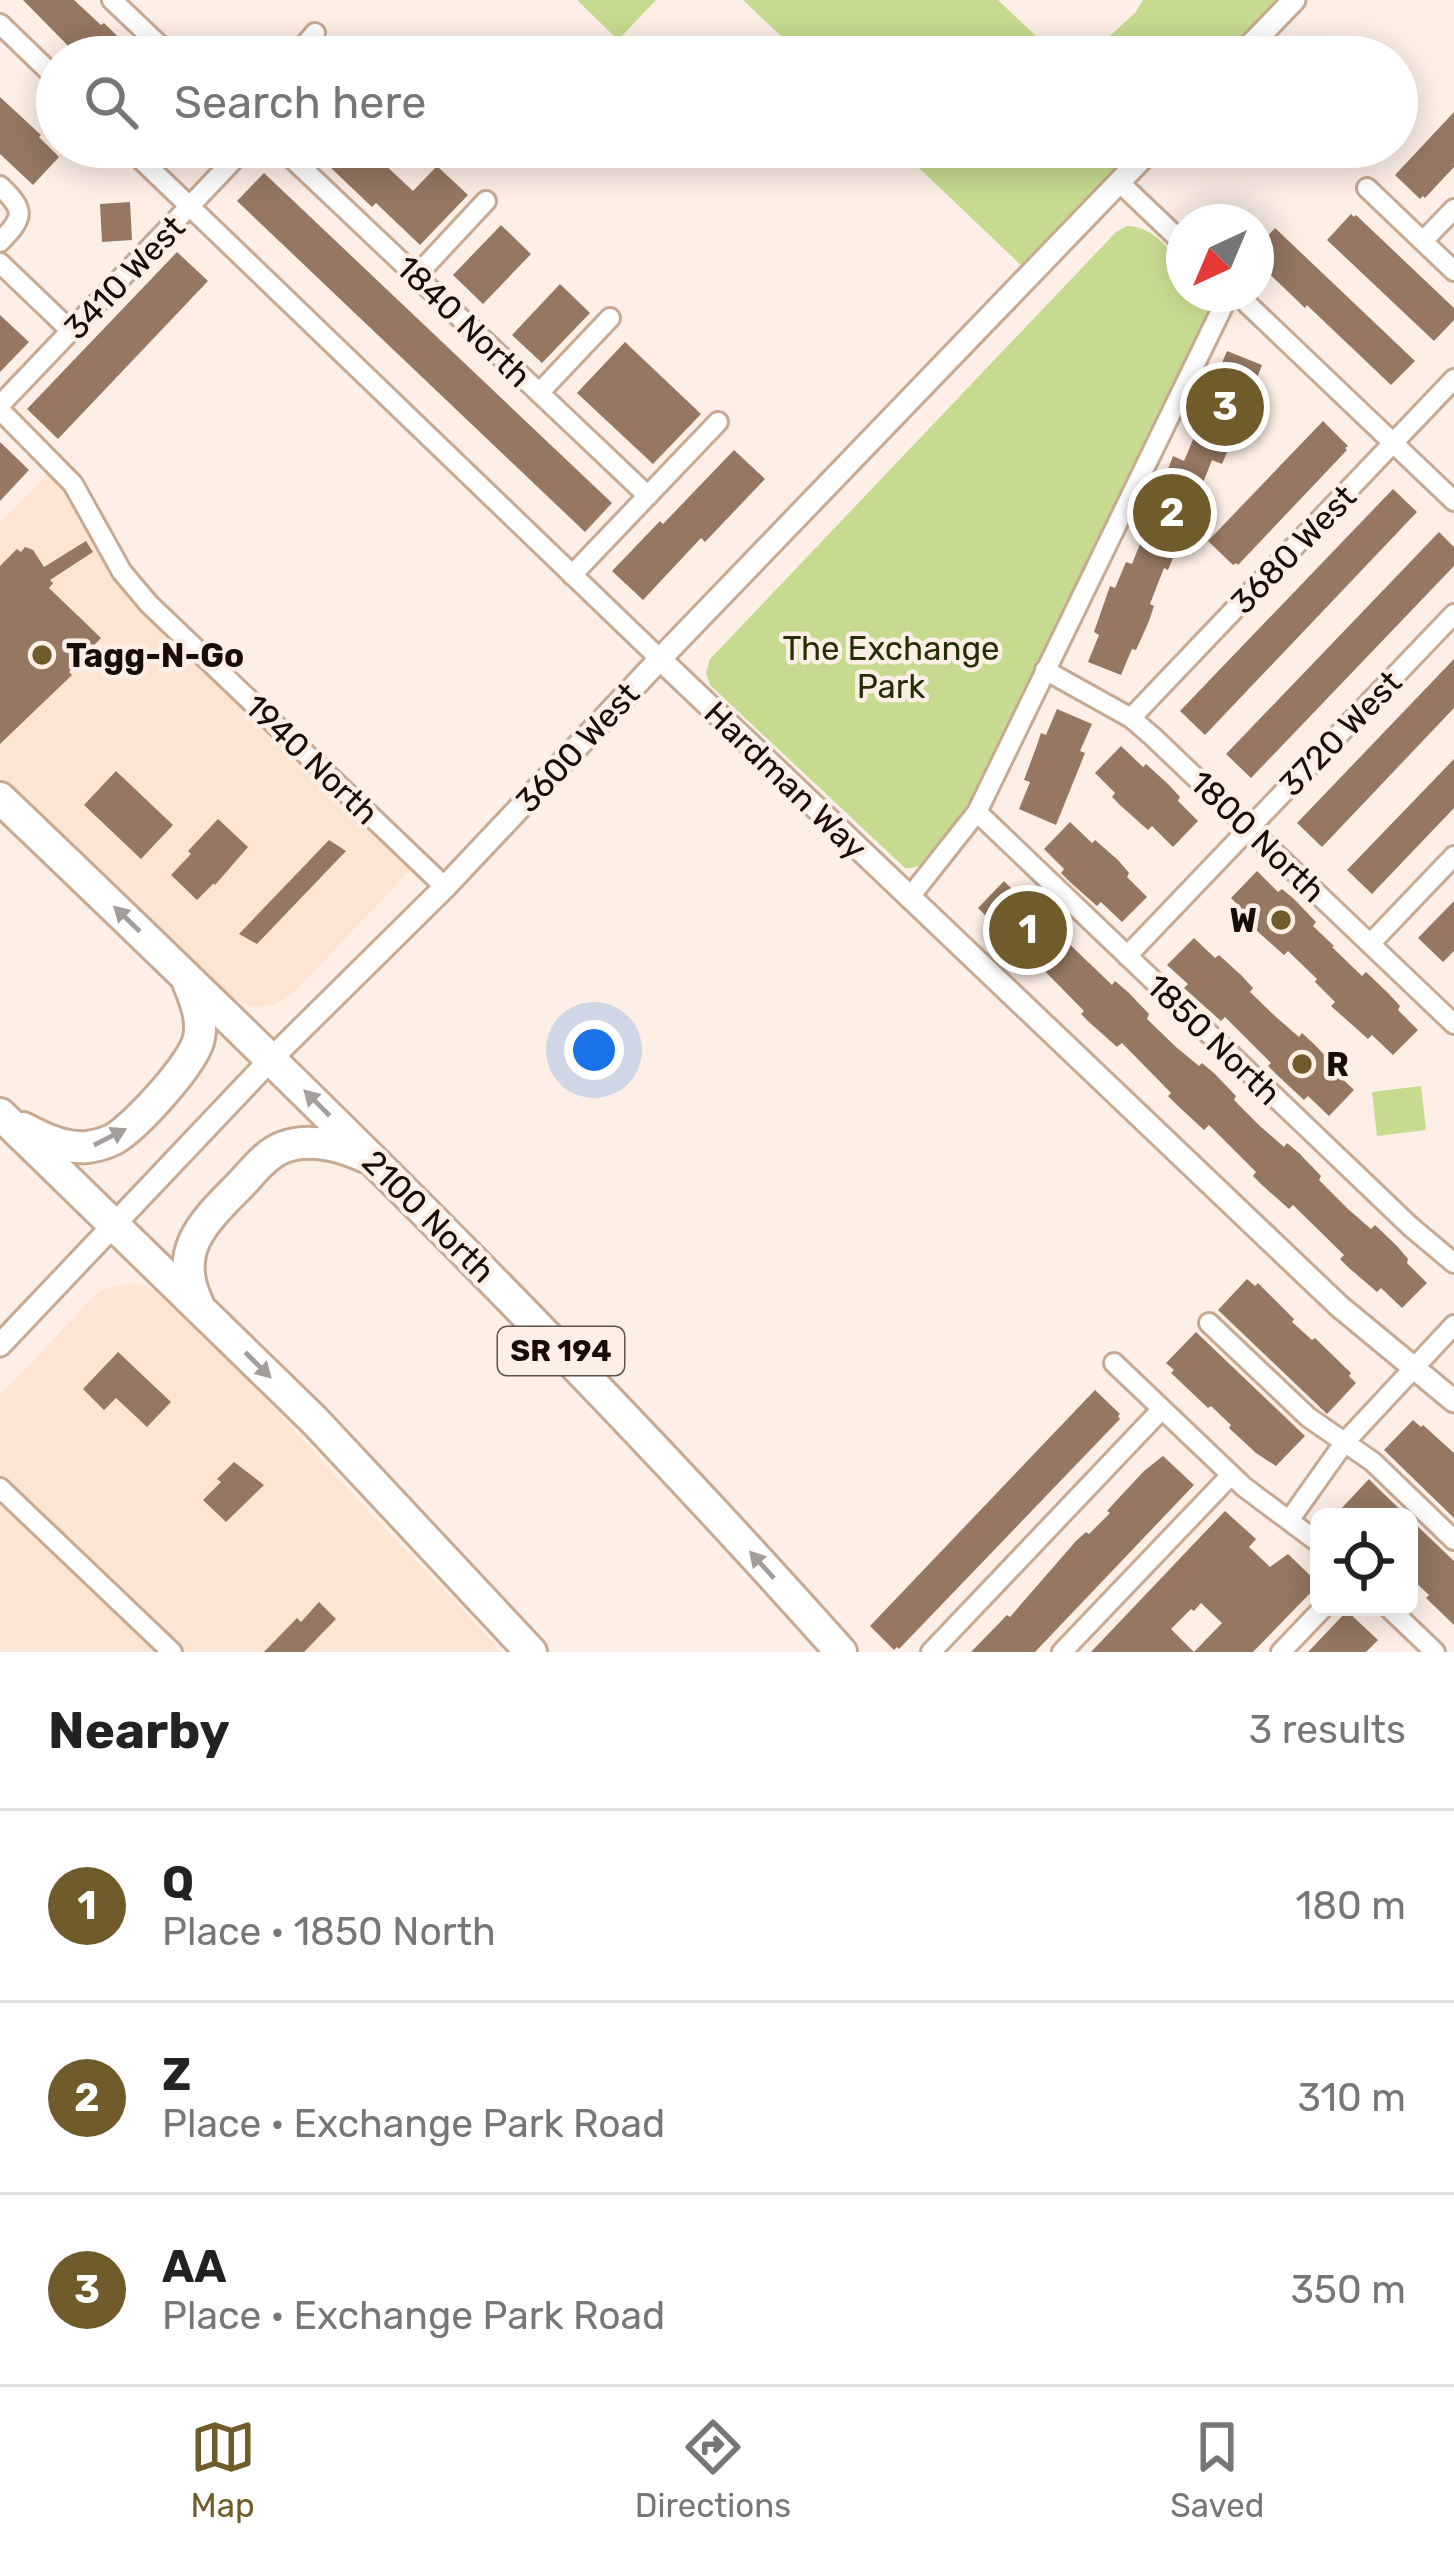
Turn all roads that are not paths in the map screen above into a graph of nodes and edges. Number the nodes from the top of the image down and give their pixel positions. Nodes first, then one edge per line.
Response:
1 (112, 0) edge
2 (1294, 0) edge
3 (0, 24) edge
4 (315, 33) dead end
5 (150, 36) edge
6 (312, 36) edge
7 (1259, 36) edge
8 (36, 59) edge
9 (150, 168) edge
10 (226, 168) edge
11 (302, 168) edge
12 (1133, 168) edge
13 (1119, 182) junction
14 (0, 187) edge
15 (1367, 188) dead end
16 (486, 201) dead end
17 (190, 207) junction
18 (1454, 208) edge
19 (1166, 227) edge
20 (1423, 241) junction
21 (0, 242) edge
22 (0, 263) edge
23 (1454, 271) edge
24 (416, 276) junction
25 (1224, 312) edge
26 (1252, 312) edge
27 (610, 318) dead end
28 (71, 331) junction
29 (1454, 379) edge
30 (539, 393) junction
31 (0, 408) edge
32 (718, 422) dead end
33 (1393, 443) junction
34 (647, 496) junction
35 (1454, 501) edge
36 (572, 574) junction
37 (1454, 614) edge
38 (660, 659) junction
39 (1045, 670) junction
40 (1131, 718) junction
41 (0, 798) edge
42 (977, 812) junction
43 (1249, 828) junction
44 (1454, 856) edge
45 (445, 887) junction
46 (909, 898) junction
47 (1370, 944) junction
48 (1127, 956) junction
49 (181, 970) junction
50 (1454, 1024) edge
51 (272, 1058) junction
52 (1, 1115) edge
53 (376, 1163) junction
54 (114, 1225) junction
55 (1454, 1263) edge
56 (202, 1310) junction
57 (1209, 1323) dead end
58 (1454, 1324) edge
59 (0, 1345) edge
60 (1114, 1363) dead end
61 (1414, 1367) junction
62 (1454, 1402) edge
63 (1162, 1409) junction
64 (1344, 1442) junction
65 (1231, 1475) junction
66 (0, 1488) edge
67 (1290, 1519) junction
68 (1310, 1536) edge
69 (1454, 1540) edge
70 (1315, 1616) edge
71 (1396, 1616) edge
72 (1424, 1649) edge
73 (172, 1652) edge
74 (531, 1652) edge
75 (841, 1652) edge
76 (931, 1652) edge
77 (1062, 1652) edge
78 (1281, 1652) edge

1 - 5 street
2 - 7 street
3 - 8 street
4 - 6 street
9 - 17 street, Hardman Way
10 - 17 street, 3410 West
11 - 24 street, 1840 North
12 - 13 street, 3600 West
13 - 19 street
13 - 38 street, 3600 West
14 - 21 street
15 - 20 street
16 - 24 street
17 - 28 street, 3410 West
17 - 36 street, Hardman Way
18 - 20 street
20 - 23 street
22 - 28 street
24 - 30 street, 1840 North
25 - 39 street
26 - 33 street
27 - 30 street
28 - 31 street, 3410 West
29 - 33 street, 3680 West
30 - 34 street, 1840 North
31 - 45 street, 1940 North
32 - 34 street
33 - 35 street
33 - 40 street, 3680 West
34 - 36 street
36 - 38 street, Hardman Way
37 - 43 street, 3720 West
38 - 45 street, 3600 West
38 - 46 street, Hardman Way
39 - 40 street, 1800 North
39 - 42 street
40 - 43 street, 1800 North
49 -> 41 highway, 2100 North / SR 194
42 - 46 street
42 - 48 street, 1850 North
43 - 47 street, 1800 North
43 - 48 street, 3720 West
44 - 47 street
45 - 51 street, 3600 West
46 - 61 street, Hardman Way
47 - 50 street, 1800 North
48 - 55 street, 1850 North
49 - 51 highway, 2100 North / SR 194
52 -> 49 highway
53 -> 51 highway, 2100 North / SR 194
51 - 54 street, 3600 West
52 - 54 highway
53 - 56 highway
75 -> 53 highway, 2100 North / SR 194
54 - 56 highway
54 - 59 street, 3600 West
56 -> 74 highway
57 - 64 street
58 - 61 street
60 - 63 street
61 - 62 street, Hardman Way
61 - 64 street
63 - 65 street
63 - 76 street
64 - 67 street
64 - 69 street
65 - 67 street
65 - 77 street
66 - 73 street
67 - 68 street
70 - 78 street
71 - 72 street

